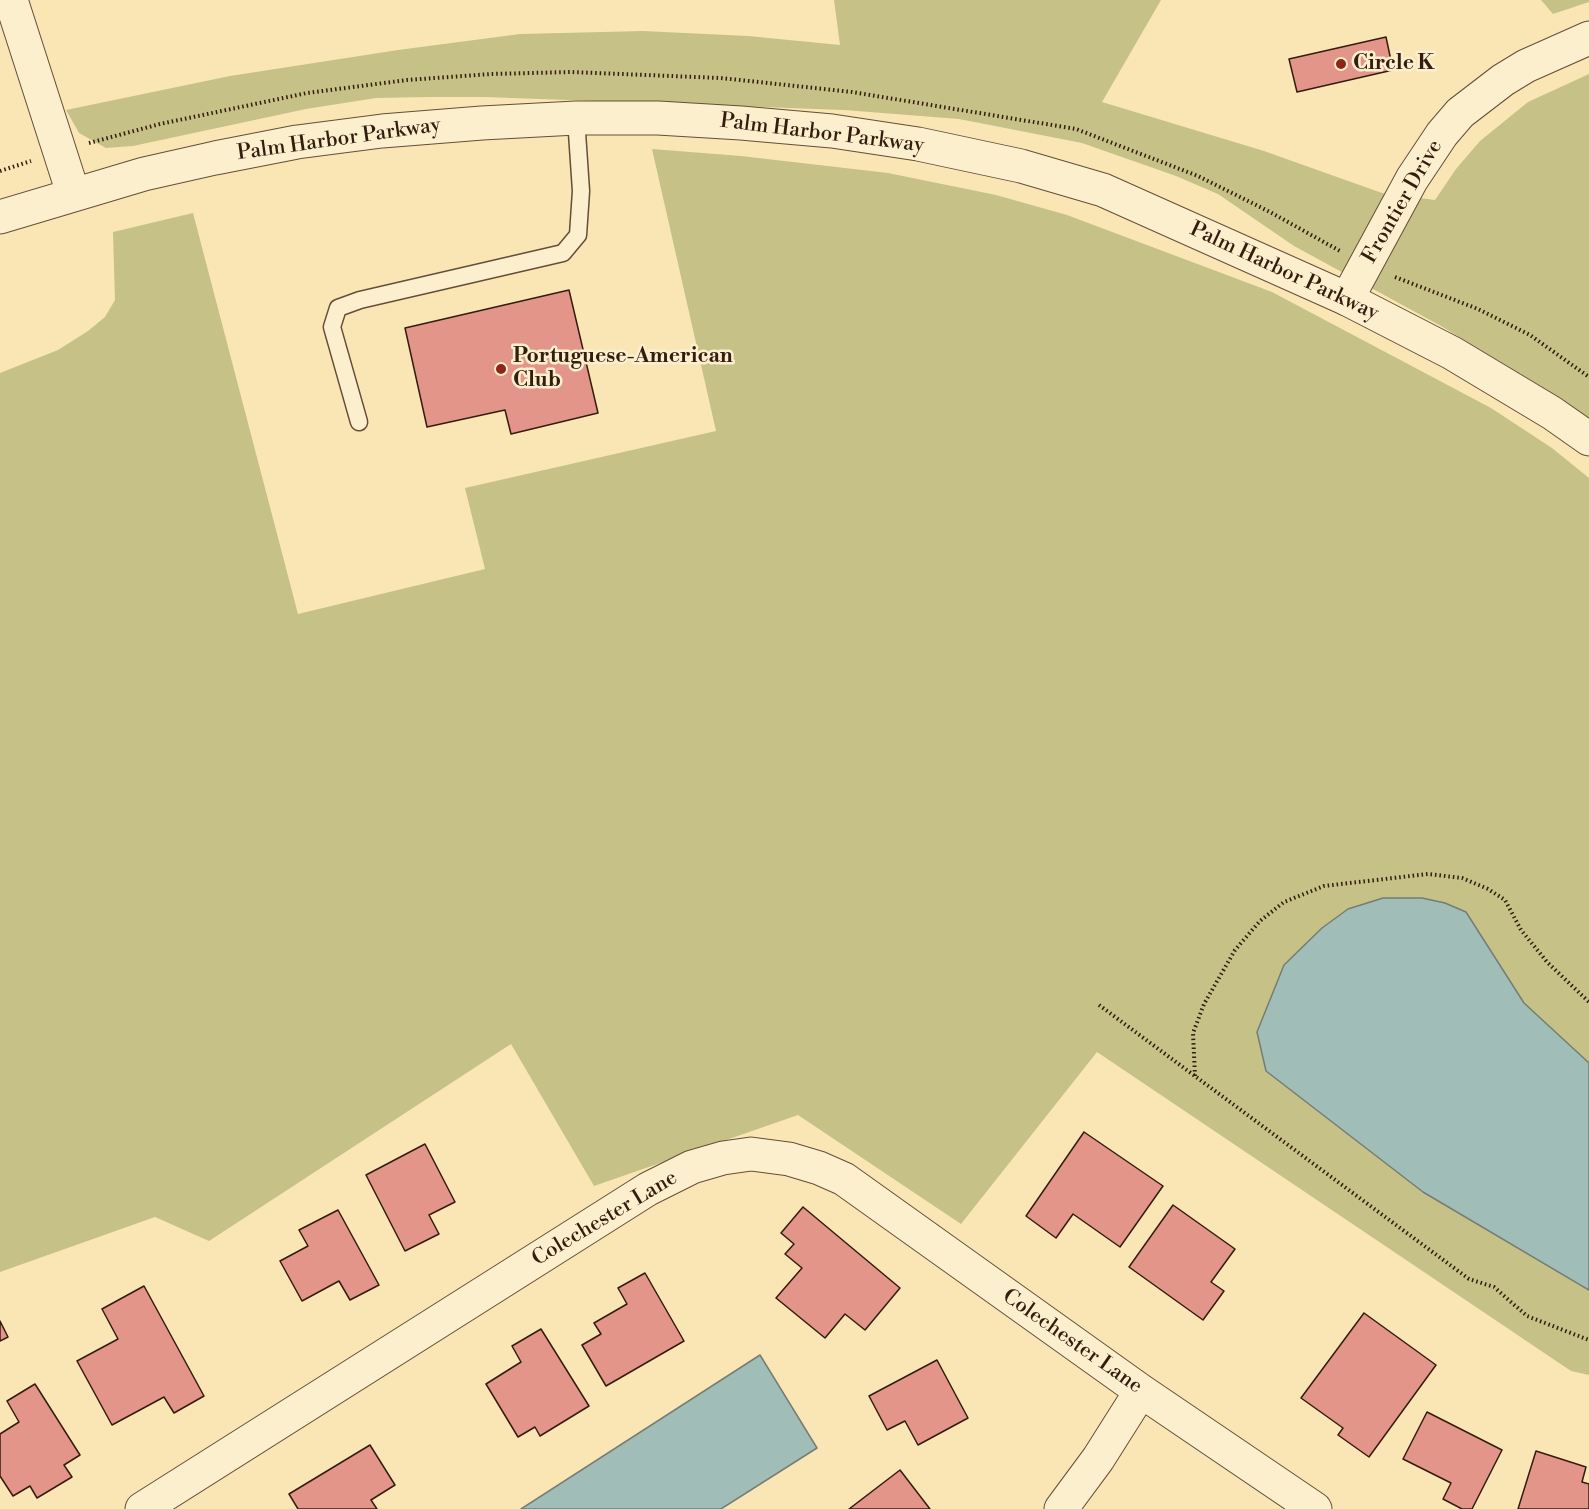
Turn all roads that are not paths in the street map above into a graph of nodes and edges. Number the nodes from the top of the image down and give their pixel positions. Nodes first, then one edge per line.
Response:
1 (11, 0) edge
2 (1589, 38) edge
3 (576, 118) junction
4 (73, 194) junction
5 (0, 217) edge
6 (1347, 299) junction
7 (359, 422) dead end
8 (1589, 439) edge
9 (1141, 1391) junction
10 (142, 1509) edge
11 (1061, 1509) edge
12 (1315, 1509) edge

1 - 4 street
2 - 6 street, Frontier Drive
3 - 4 street, Palm Harbor Parkway
3 - 6 street, Palm Harbor Parkway
3 - 7 lane
4 - 5 street, Palm Harbor Parkway
6 - 8 street, Palm Harbor Parkway
9 - 10 street, Colechester Lane
9 - 11 street
9 - 12 street, Colechester Lane

